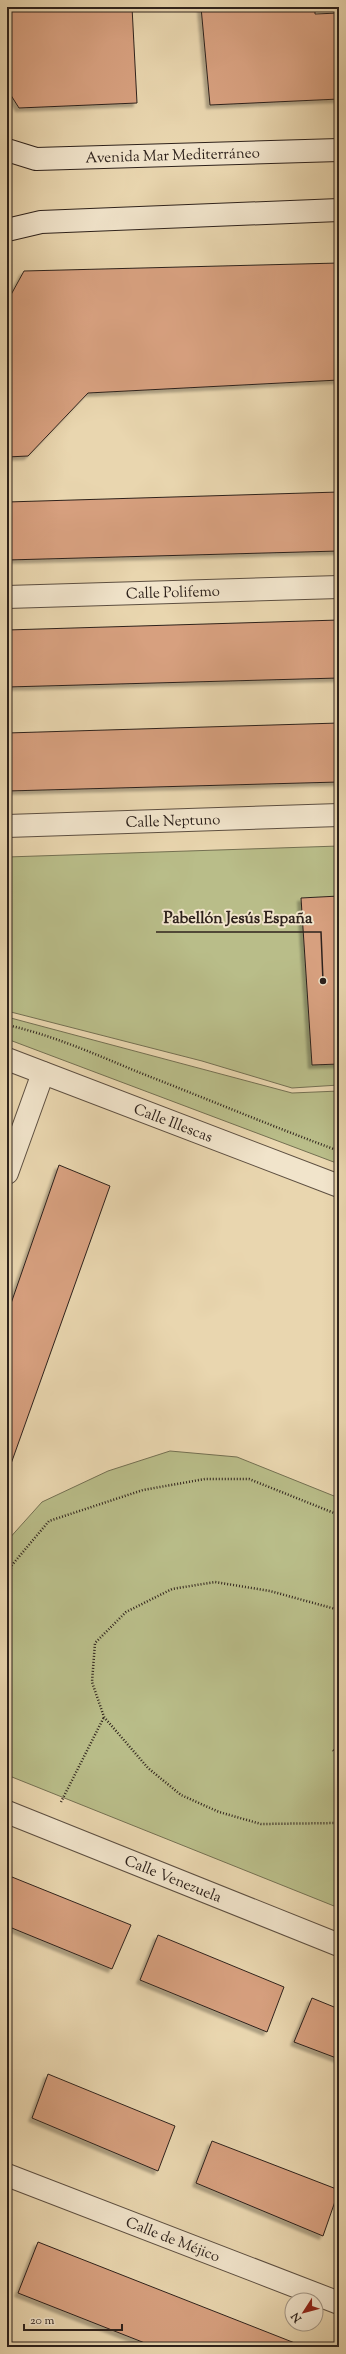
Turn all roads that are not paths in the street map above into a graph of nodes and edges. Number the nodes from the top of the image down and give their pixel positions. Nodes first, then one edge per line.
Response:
1 (7, 150) edge
2 (339, 150) edge
3 (339, 210) edge
4 (7, 230) edge
5 (339, 587) edge
6 (7, 597) edge
7 (339, 815) edge
8 (7, 826) edge
9 (7, 1059) edge
10 (43, 1073) junction
11 (7, 1173) edge
12 (339, 1186) edge
13 (7, 1812) edge
14 (339, 1946) edge
15 (7, 2175) edge
16 (339, 2303) edge

1 - 2 street, Avenida Mar Mediterráneo
3 - 4 street
5 - 6 street, Calle Polifemo
7 - 8 street, Calle Neptuno
9 - 10 street, Calle Illescas
10 - 11 street
10 - 12 street, Calle Illescas
13 - 14 street, Calle Venezuela
15 - 16 street, Calle de Méjico

